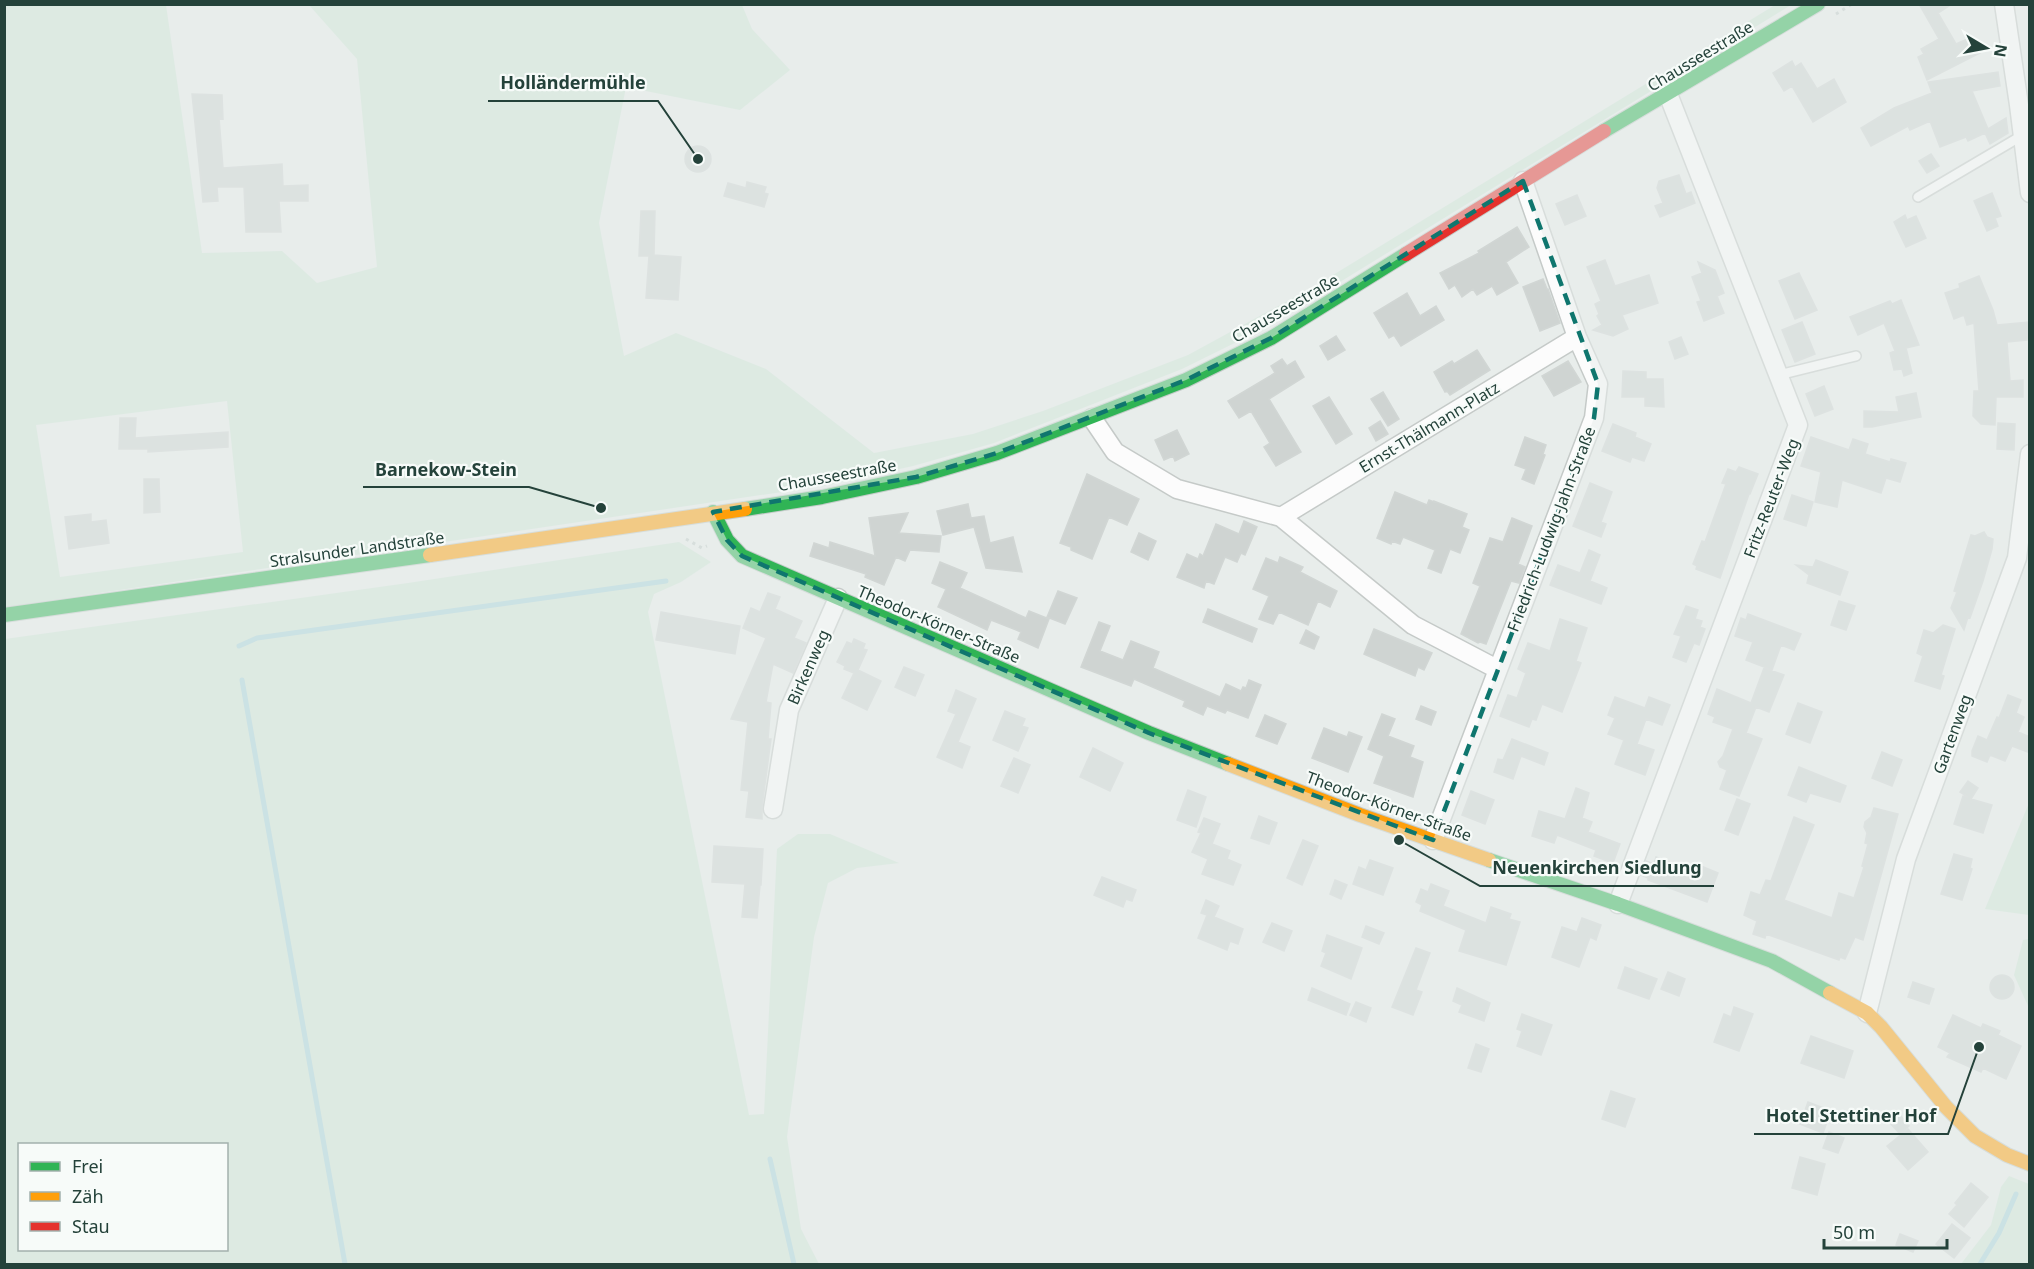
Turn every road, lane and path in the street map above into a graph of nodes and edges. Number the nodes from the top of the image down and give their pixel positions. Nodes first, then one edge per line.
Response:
1 (1818, 4) edge
2 (2004, 4) edge
3 (1668, 94) junction
4 (2024, 101) edge
5 (2023, 135) junction
6 (1523, 181) junction
7 (2030, 194) edge
8 (1918, 197) dead end
9 (1577, 337) junction
10 (1856, 356) dead end
11 (1779, 375) junction
12 (1092, 418) junction
13 (2030, 454) edge
14 (714, 512) junction
15 (1281, 517) junction
16 (838, 598) junction
17 (4, 615) edge
18 (1497, 669) junction
19 (773, 809) dead end
20 (1433, 840) junction
21 (1618, 904) junction
22 (1867, 1013) junction
23 (2030, 1164) edge

1 - 3 main road, Chausseestraße
2 - 4 street
3 - 6 main road, Chausseestraße
3 - 11 street, Fritz-Reuter-Weg
4 - 5 street
5 - 7 street
5 - 8 lane
6 - 9 street, Friedrich-Ludwig-Jahn-Straße
6 - 12 main road, Chausseestraße
9 - 15 street, Ernst-Thälmann-Platz
9 - 18 street, Friedrich-Ludwig-Jahn-Straße
10 - 11 lane
11 - 21 street, Fritz-Reuter-Weg
12 - 14 main road, Chausseestraße
12 - 15 street
13 - 22 street, Gartenweg
14 - 16 main road, Theodor-Körner-Straße
14 - 17 main road, Stralsunder Landstraße
15 - 18 street
16 - 19 street, Birkenweg
16 - 20 main road, Theodor-Körner-Straße
18 - 20 street, Friedrich-Ludwig-Jahn-Straße
20 - 21 main road, Theodor-Körner-Straße
21 - 22 main road, Theodor-Körner-Straße
22 - 23 main road, Theodor-Körner-Straße

